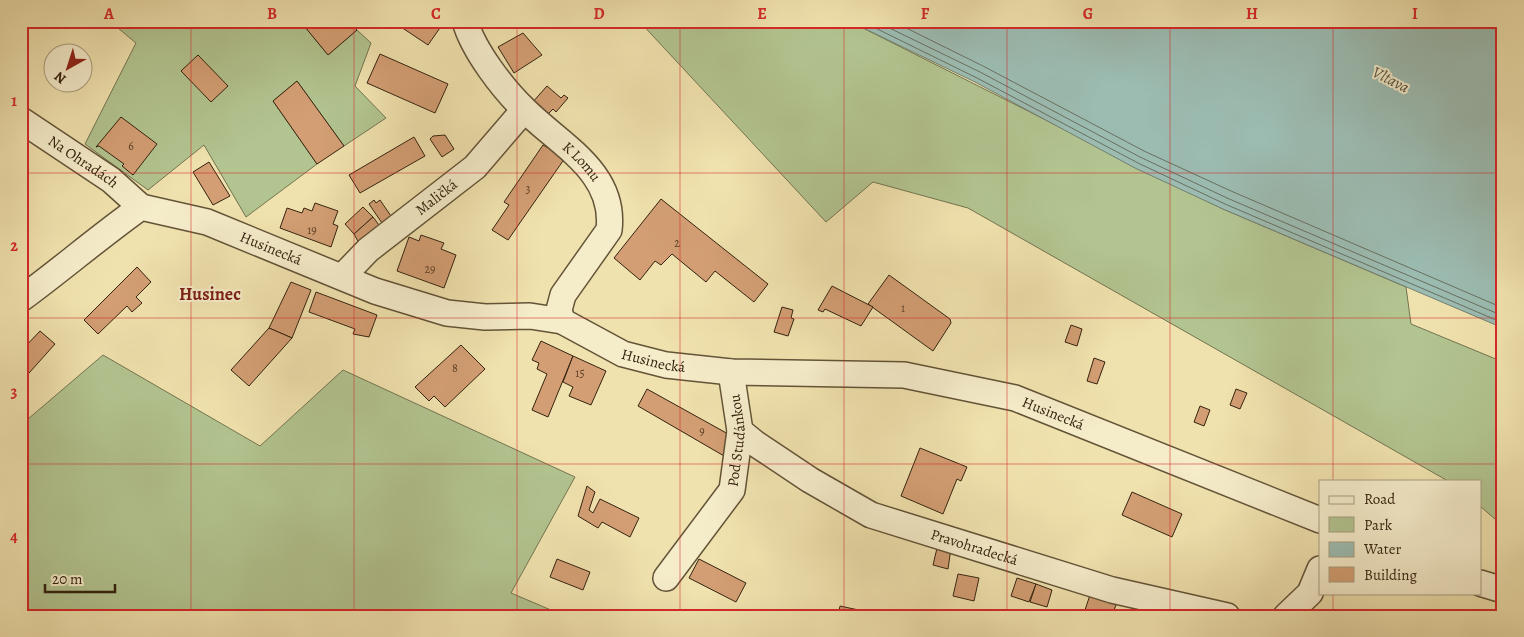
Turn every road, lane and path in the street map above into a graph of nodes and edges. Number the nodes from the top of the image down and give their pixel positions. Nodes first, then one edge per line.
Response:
1 (465, 21) edge
2 (524, 110) junction
3 (21, 120) edge
4 (141, 207) junction
5 (342, 277) junction
6 (21, 299) edge
7 (562, 321) junction
8 (731, 372) junction
9 (740, 431) junction
10 (1319, 520) edge
11 (1319, 571) edge
12 (666, 578) dead end
13 (1482, 584) edge
14 (1503, 590) edge
15 (1227, 616) edge
16 (1286, 616) edge

1 - 2 street, K Lomu
2 - 5 street, Maličká
2 - 7 street, K Lomu
3 - 4 street, Na Ohradách
4 - 5 street, Husinecká
4 - 6 street
5 - 7 street, Husinecká
7 - 8 street, Husinecká
8 - 9 street, Pod Studánkou
8 - 10 street, Husinecká
9 - 12 street, Pod Studánkou
9 - 15 street, Pravohradecká
11 - 16 street
13 - 14 street

